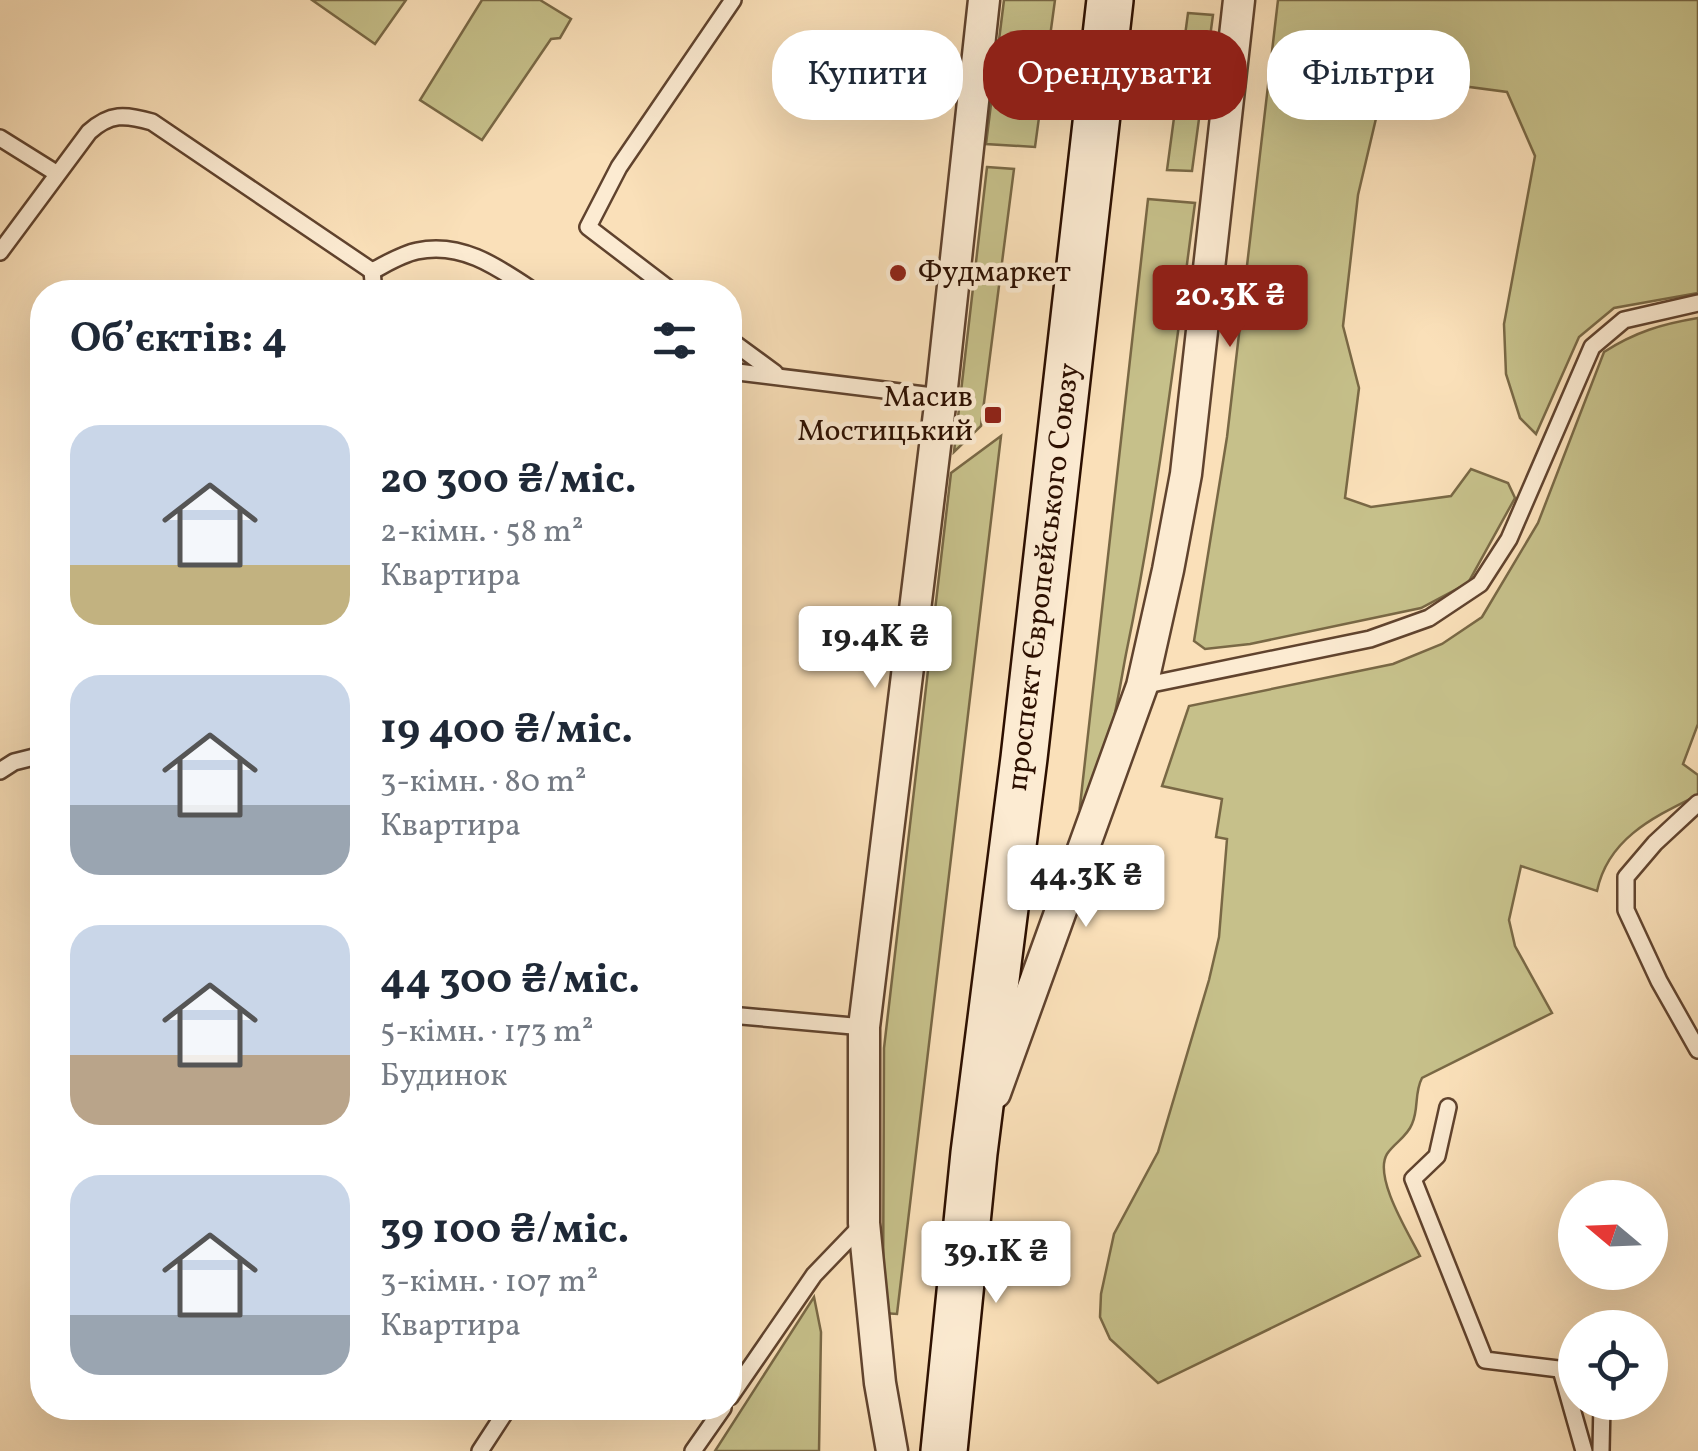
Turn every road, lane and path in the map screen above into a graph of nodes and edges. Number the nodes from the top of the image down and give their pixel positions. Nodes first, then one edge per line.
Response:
1 (733, 0) edge
2 (984, 0) edge
3 (1110, 0) edge
4 (1239, 0) edge
5 (0, 138) edge
6 (56, 173) junction
7 (0, 252) edge
8 (372, 271) junction
9 (373, 280) edge
10 (518, 280) edge
11 (657, 280) edge
12 (1698, 303) edge
13 (742, 349) edge
14 (742, 373) edge
15 (778, 376) junction
16 (941, 397) junction
17 (1142, 686) junction
18 (30, 757) edge
19 (0, 771) edge
20 (1698, 803) edge
21 (742, 1016) edge
22 (864, 1027) junction
23 (1698, 1050) edge
24 (1448, 1107) dead end
25 (974, 1153) junction
26 (864, 1223) junction
27 (1558, 1370) edge
28 (742, 1380) edge
29 (500, 1420) edge
30 (715, 1420) edge
31 (1578, 1420) edge
32 (1602, 1420) edge
33 (480, 1451) edge
34 (693, 1451) edge
35 (892, 1451) edge
36 (944, 1451) edge
37 (1584, 1451) edge
38 (1601, 1451) edge

1 - 11 lane
2 - 16 street
3 - 25 main road, проспект Європейського Союзу
4 - 17 street, проспект Європейського Союзу
5 - 6 lane
6 - 7 lane
6 - 8 lane
8 - 9 lane
8 - 10 lane
12 - 17 lane
13 - 15 lane
14 - 15 lane
15 - 16 lane
16 - 22 street
17 - 25 street, проспект Європейського Союзу
18 - 19 lane
20 - 23 lane
21 - 22 lane
22 - 26 street
24 - 27 lane
25 - 36 main road, проспект Європейського Союзу
26 - 28 lane
26 - 35 street
29 - 33 lane
30 - 34 lane
31 - 37 lane
32 - 38 lane

